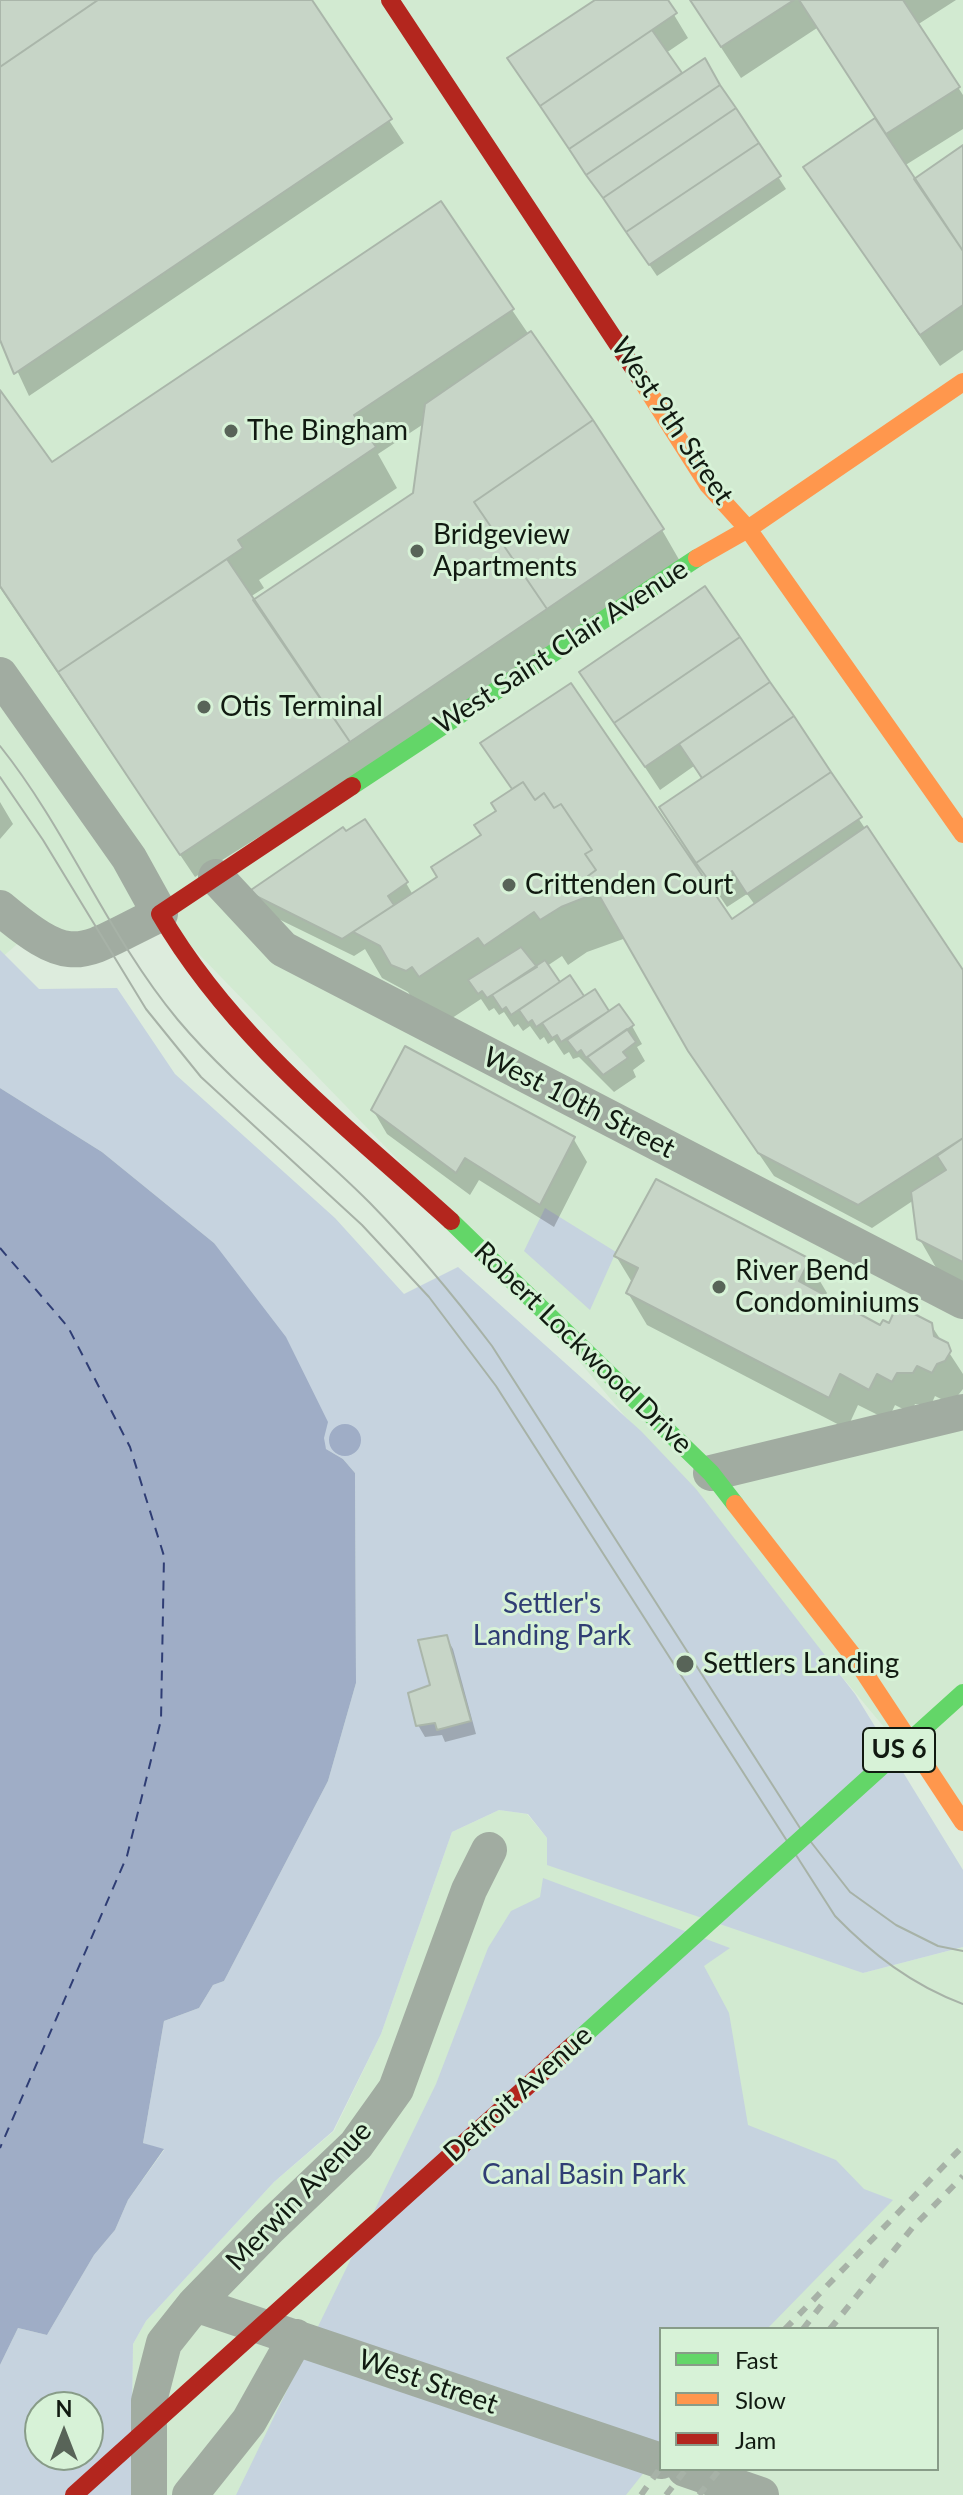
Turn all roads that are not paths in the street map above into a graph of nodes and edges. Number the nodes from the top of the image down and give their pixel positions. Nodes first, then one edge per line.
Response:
1 (390, 0) edge
2 (963, 382) edge
3 (748, 529) junction
4 (0, 675) edge
5 (963, 834) edge
6 (216, 877) junction
7 (0, 908) edge
8 (160, 914) junction
9 (963, 1301) edge
10 (963, 1412) edge
11 (711, 1473) junction
12 (963, 1693) edge
13 (963, 1822) edge
14 (489, 1850) dead end
15 (195, 2304) junction
16 (296, 2337) junction
17 (659, 2460) edge
18 (691, 2471) edge
19 (74, 2495) edge
20 (149, 2495) edge
21 (190, 2495) edge
22 (761, 2495) edge

1 - 3 street, West 9th Street
2 - 3 street, West Saint Clair Avenue
3 - 5 street, West 9th Street
3 - 6 street, West Saint Clair Avenue
4 - 8 street
6 - 8 street, West Saint Clair Avenue
6 - 9 street, West 10th Street
7 - 8 street
8 - 11 street, Robert Lockwood Drive
10 - 11 street
11 - 13 street, Robert Lockwood Drive
12 - 19 street, Detroit Avenue / US 6, bridge
14 - 15 street, Merwin Avenue
15 - 16 street, West Street
15 - 20 street, Merwin Avenue
16 - 17 street, West Street
16 - 21 street
18 - 22 street

